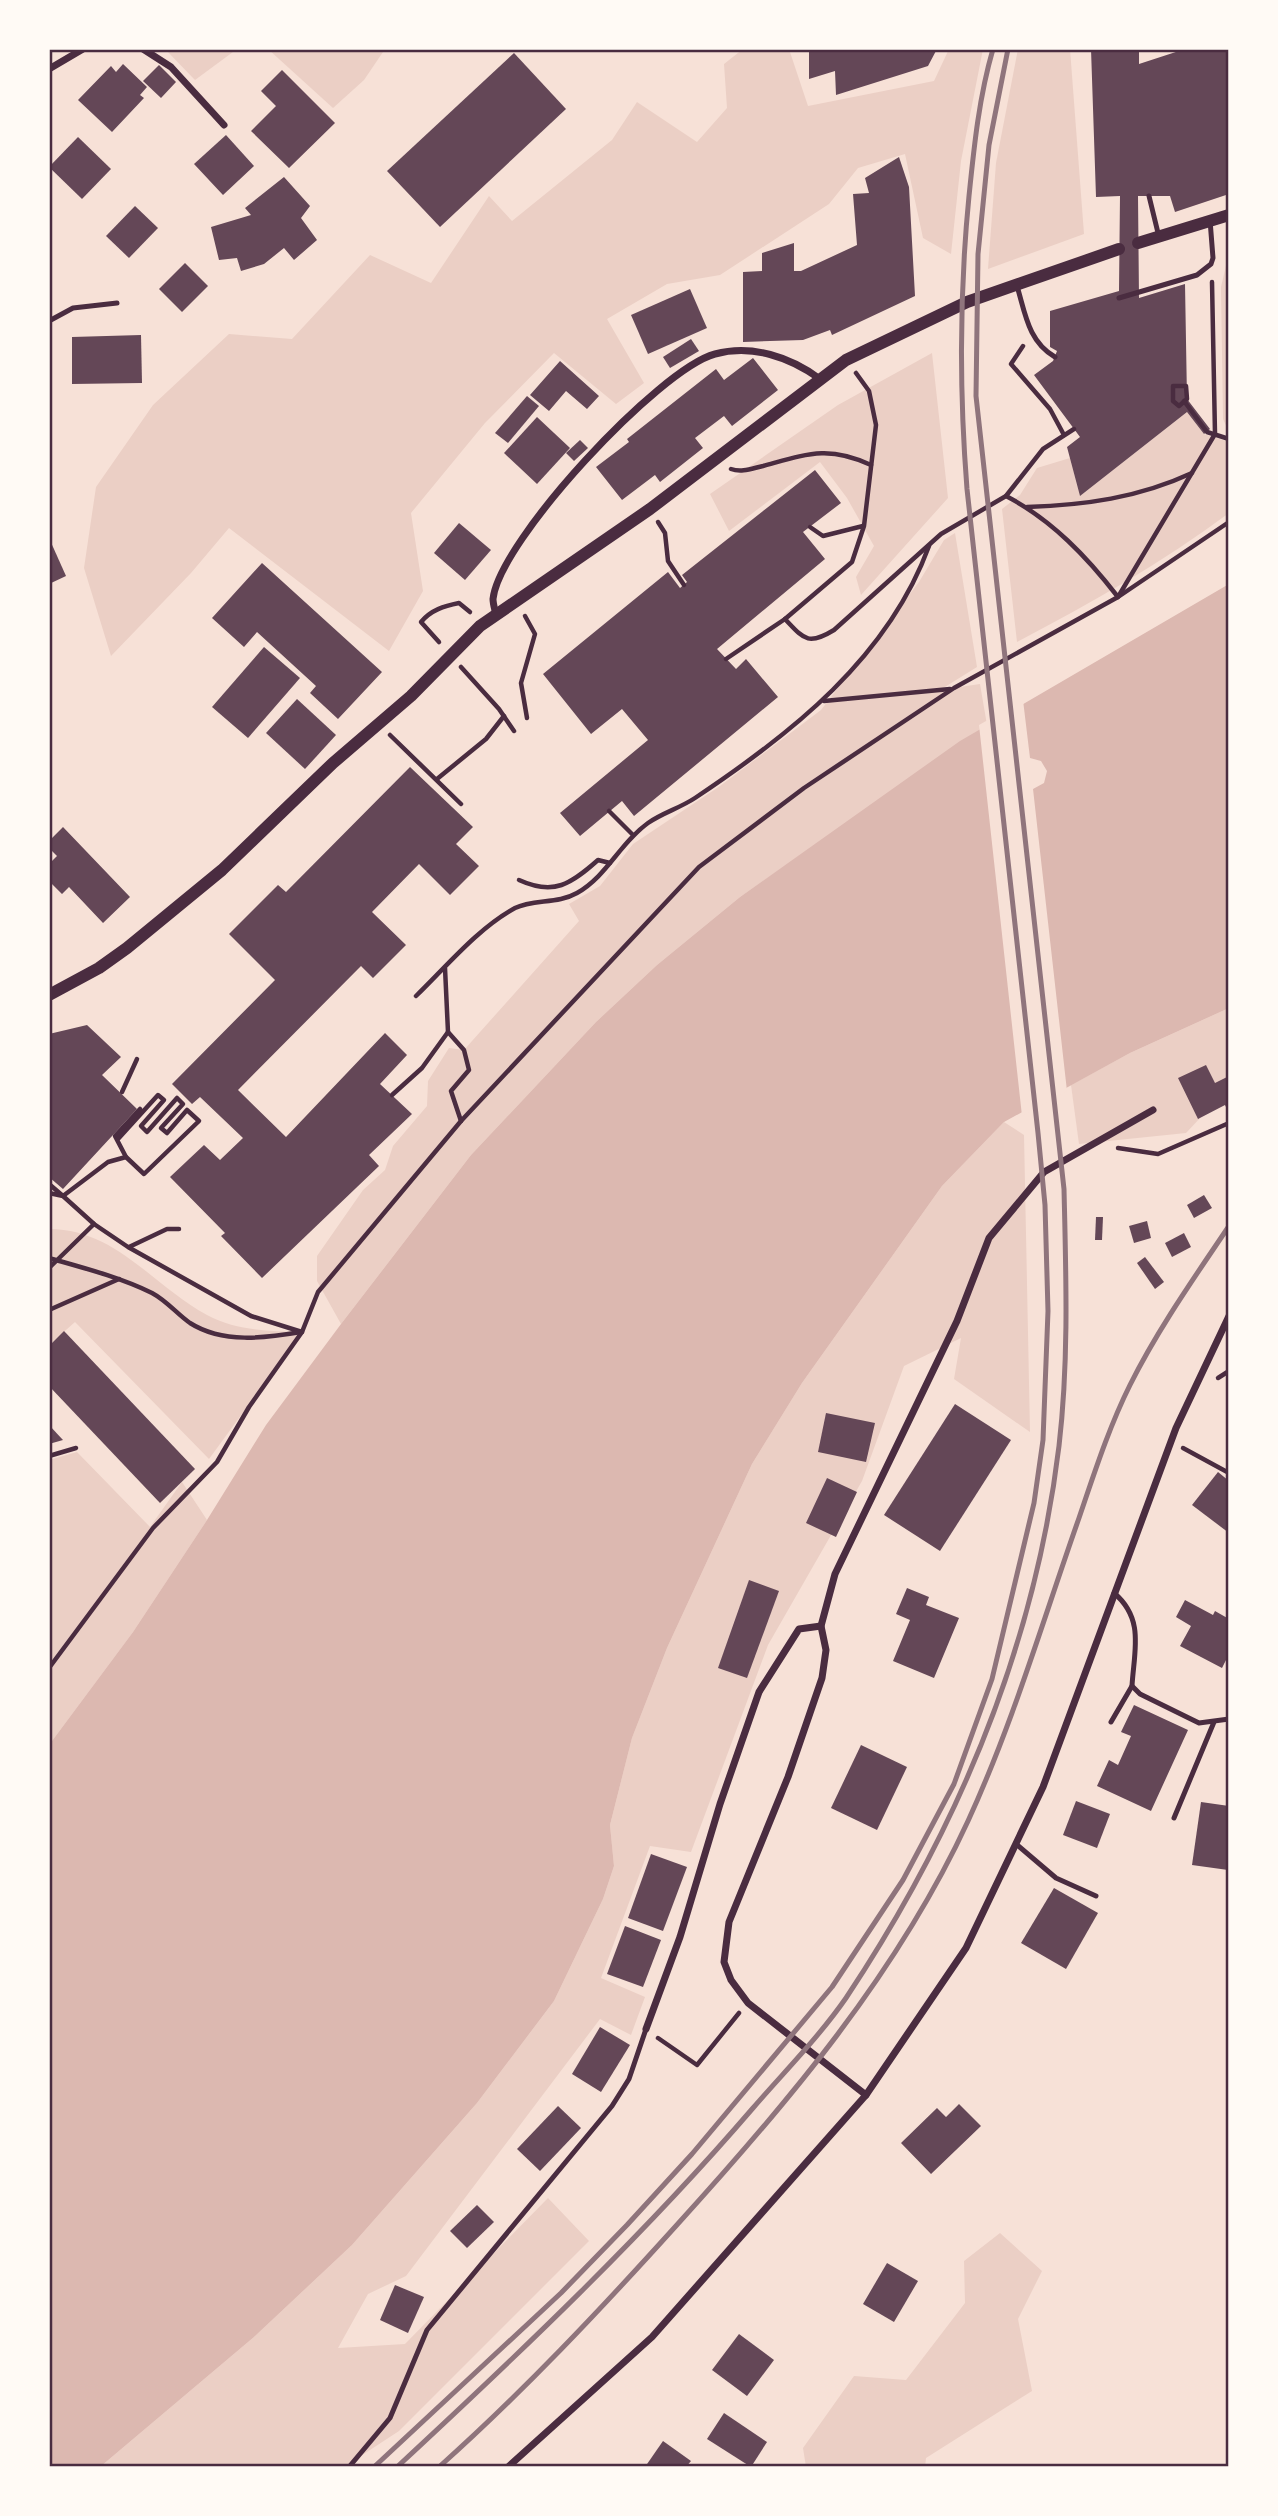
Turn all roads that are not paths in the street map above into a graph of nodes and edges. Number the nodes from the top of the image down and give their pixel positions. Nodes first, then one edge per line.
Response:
1 (83, 49) edge
2 (143, 49) edge
3 (49, 69) edge
4 (224, 125) dead end
5 (1149, 197) dead end
6 (1229, 215) edge
7 (1210, 220) junction
8 (1158, 237) junction
9 (1138, 243) dead end
10 (1119, 249) dead end
11 (1017, 286) junction
12 (1119, 298) dead end
13 (117, 303) dead end
14 (49, 321) edge
15 (1055, 357) dead end
16 (820, 379) junction
17 (496, 615) junction
18 (49, 995) edge
19 (1153, 1110) dead end
20 (1229, 1316) edge
21 (1114, 1593) junction
22 (821, 1626) junction
23 (1132, 1686) junction
24 (1229, 1719) edge
25 (1111, 1722) dead end
26 (1214, 1722) junction
27 (1174, 1818) dead end
28 (1016, 1844) junction
29 (1096, 1896) dead end
30 (646, 2029) joint
31 (866, 2095) junction
32 (349, 2467) edge
33 (508, 2467) edge

1 - 3 street
2 - 4 street
5 - 8 lane
6 - 7 street
7 - 8 street
7 - 12 lane
8 - 9 street
10 - 11 street
11 - 15 lane
11 - 16 street
13 - 14 lane
16 - 17 street
16 - 17 street
17 - 18 street
19 - 22 street
20 - 21 street
21 - 23 lane
21 - 28 street
22 - 30 street
22 - 31 street
23 - 25 lane
23 - 26 lane
24 - 26 lane
26 - 27 lane
28 - 29 lane
28 - 31 street
30 - 32 lane
31 - 33 street

